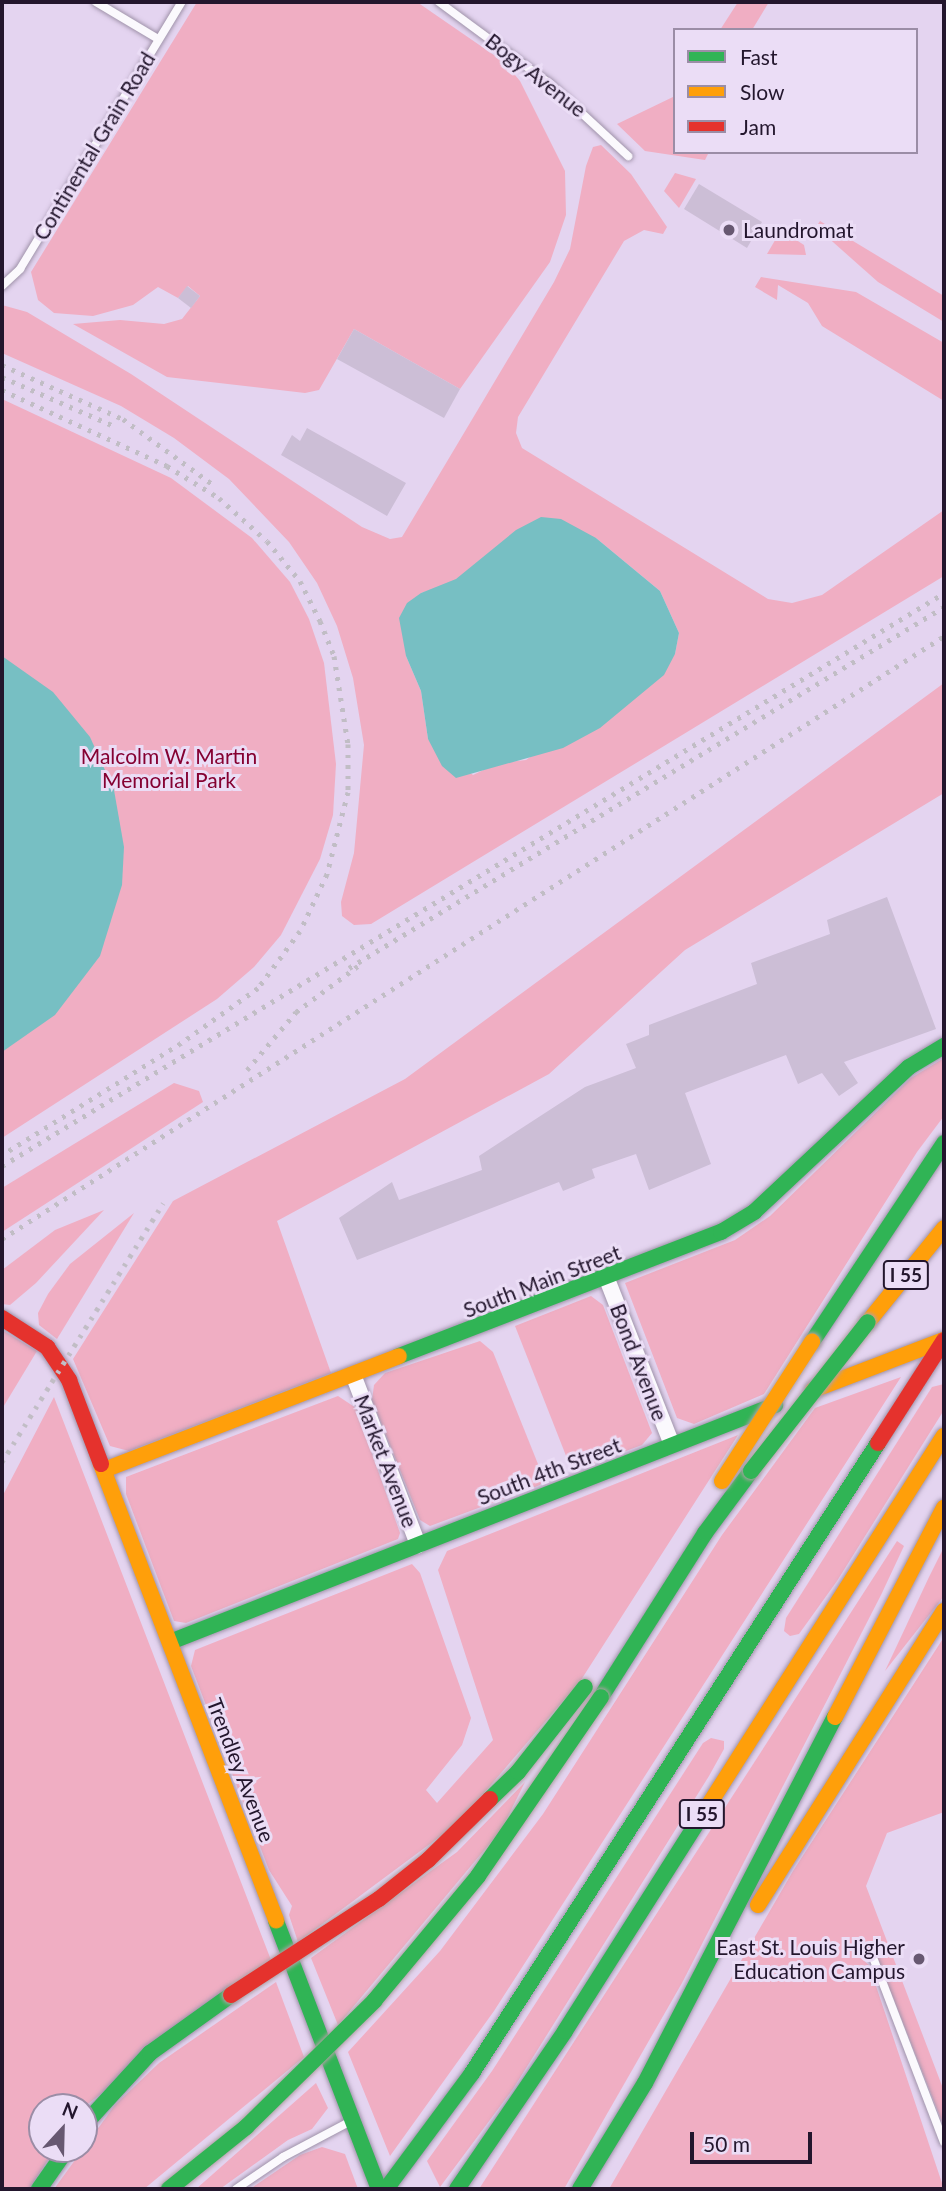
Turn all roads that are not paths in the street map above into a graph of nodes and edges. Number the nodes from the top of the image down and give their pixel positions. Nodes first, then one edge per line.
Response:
1 (96, 2) edge
2 (182, 2) edge
3 (439, 2) edge
4 (158, 39) junction
5 (628, 156) dead end
6 (2, 286) edge
7 (944, 1046) edge
8 (944, 1143) edge
9 (944, 1228) edge
10 (607, 1279) junction
11 (2, 1318) edge
12 (944, 1340) edge
13 (354, 1377) junction
14 (944, 1436) edge
15 (672, 1446) junction
16 (104, 1470) junction
17 (944, 1508) edge
18 (705, 1533) junction
19 (418, 1545) junction
20 (944, 1611) edge
21 (645, 1629) junction
22 (170, 1642) junction
23 (874, 1960) dead end
24 (700, 1980) junction
25 (645, 2083) junction
26 (98, 2110) edge
27 (352, 2120) junction
28 (944, 2142) edge
29 (57, 2163) edge
30 (39, 2189) edge
31 (169, 2189) edge
32 (236, 2189) edge
33 (379, 2189) edge
34 (386, 2189) edge
35 (457, 2189) edge
36 (580, 2189) edge
37 (599, 2189) edge

1 - 4 lane
2 - 4 lane, Continental Grain Road
3 - 5 lane, Bogy Avenue
4 - 6 lane, Continental Grain Road
7 - 10 main road, South Main Street
8 - 18 main road, bridge
9 - 18 main road, I 55, bridge
10 - 13 main road, South Main Street
10 - 15 street, Bond Avenue
11 - 16 main road, Trendley Avenue
12 - 15 main road, South 4th Street
12 - 34 main road, I 55
13 - 16 main road, South Main Street
13 - 19 street, Market Avenue
14 - 35 main road, I 55
15 - 19 main road, South 4th Street
16 - 22 main road, Trendley Avenue
17 - 24 main road
18 - 21 main road, I 55
19 - 22 main road, South 4th Street
20 - 24 main road
21 - 26 main road, bridge
21 - 31 main road, I 55, bridge
22 - 27 main road, Trendley Avenue
23 - 28 lane
24 - 25 main road
25 - 36 main road
25 - 37 main road
27 - 32 lane
27 - 33 main road, Trendley Avenue
29 - 30 main road

